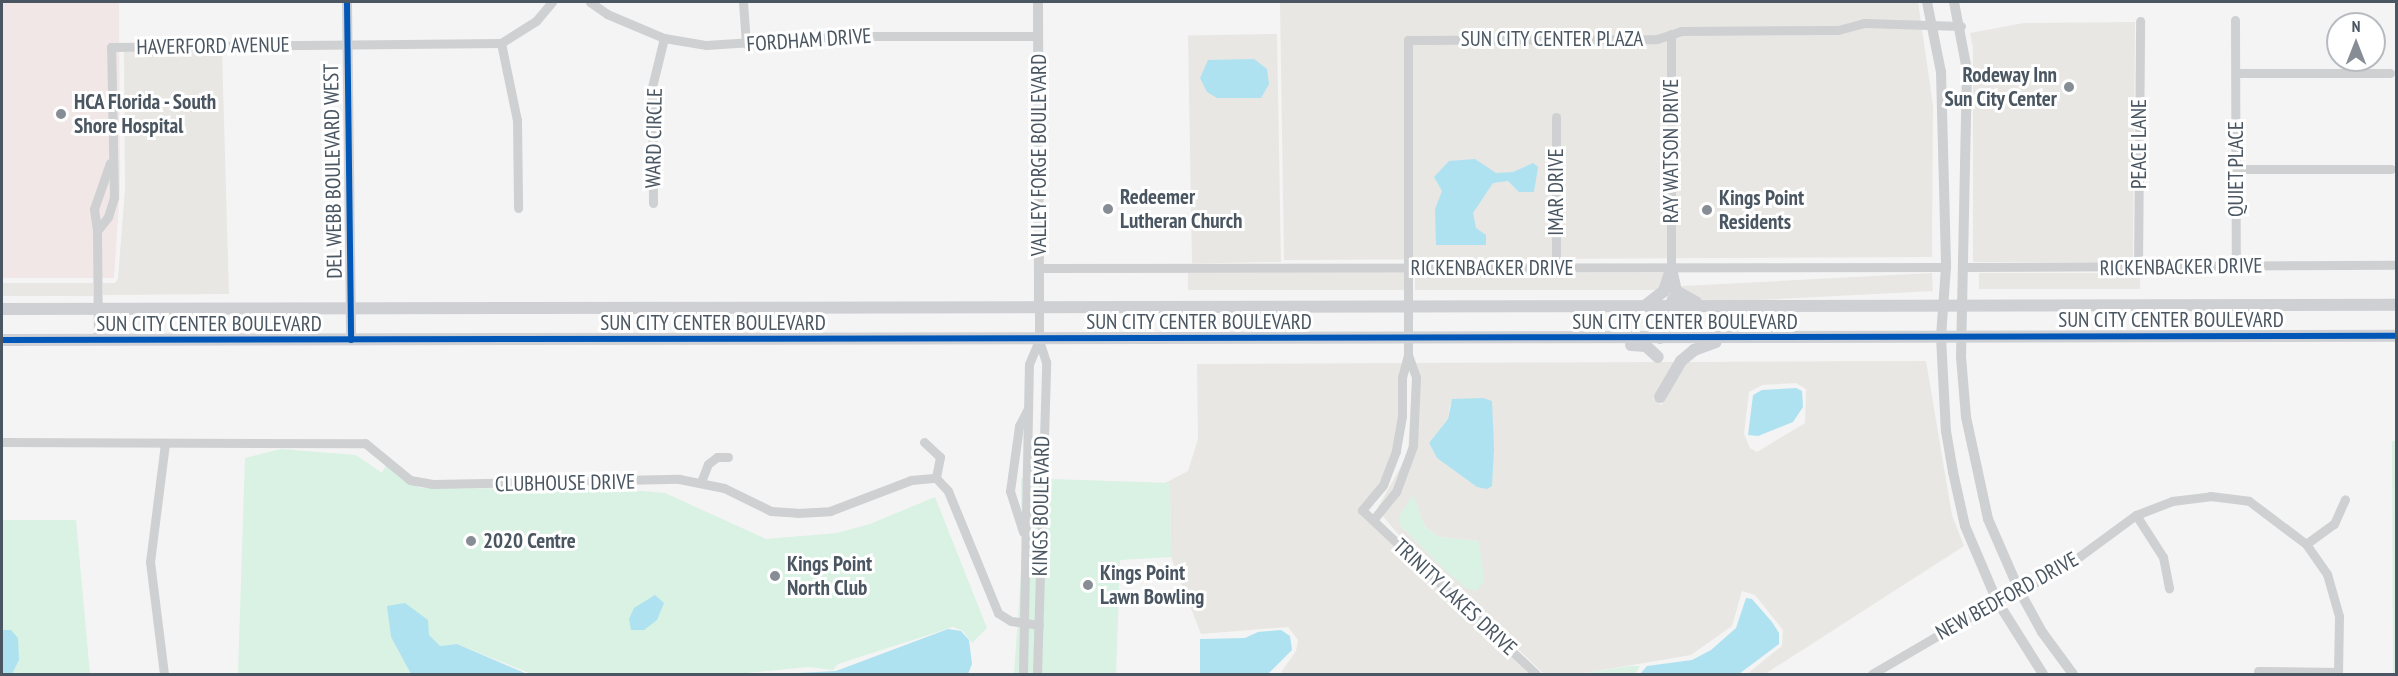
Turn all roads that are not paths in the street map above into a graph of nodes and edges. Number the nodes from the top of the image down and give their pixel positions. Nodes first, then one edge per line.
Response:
1 (347, 2) edge
2 (552, 2) edge
3 (590, 2) edge
4 (743, 2) edge
5 (1038, 2) edge
6 (1927, 2) edge
7 (1954, 2) edge
8 (2235, 20) dead end
9 (2140, 21) dead end
10 (1933, 24) junction
11 (1961, 26) junction
12 (1671, 34) junction
13 (1038, 36) junction
14 (664, 38) junction
15 (501, 43) junction
16 (746, 44) junction
17 (348, 45) junction
18 (2235, 73) junction
19 (2390, 73) dead end
20 (1556, 117) dead end
21 (110, 163) junction
22 (2236, 169) junction
23 (2391, 169) dead end
24 (653, 203) dead end
25 (518, 208) dead end
26 (97, 231) junction
27 (2397, 265) edge
28 (2236, 266) junction
29 (1946, 267) junction
30 (1965, 267) junction
31 (2138, 267) junction
32 (1039, 268) junction
33 (1411, 268) junction
34 (1557, 268) junction
35 (1671, 268) junction
36 (1674, 285) junction
37 (1706, 304) junction
38 (1646, 305) junction
39 (1672, 305) junction
40 (2397, 305) edge
41 (1409, 307) junction
42 (351, 308) junction
43 (1040, 308) junction
44 (1942, 308) junction
45 (1964, 308) junction
46 (2, 309) edge
47 (98, 309) junction
48 (2397, 336) edge
49 (1409, 337) junction
50 (1941, 337) junction
51 (1962, 337) junction
52 (1660, 338) junction
53 (1740, 338) junction
54 (1534, 339) junction
55 (2, 340) edge
56 (98, 340) junction
57 (351, 340) junction
58 (1039, 340) junction
59 (1408, 355) junction
60 (1658, 357) dead end
61 (1660, 397) dead end
62 (1028, 408) junction
63 (2, 442) edge
64 (165, 442) junction
65 (924, 442) dead end
66 (728, 457) dead end
67 (936, 478) junction
68 (701, 482) junction
69 (2345, 499) dead end
70 (2136, 515) junction
71 (1373, 520) junction
72 (1025, 536) junction
73 (2306, 544) junction
74 (2169, 588) dead end
75 (2019, 590) junction
76 (1997, 601) junction
77 (1025, 625) junction
78 (1039, 625) junction
79 (2258, 672) dead end
80 (2338, 674) edge
81 (164, 675) edge
82 (1023, 675) edge
83 (1037, 675) edge
84 (1536, 675) edge
85 (1872, 675) edge
86 (2043, 675) edge
87 (2073, 675) edge

1 - 17 street, DEL WEBB BOULEVARD WEST
2 - 15 street
3 - 14 street, FORDHAM DRIVE
4 - 16 street
5 - 13 street, VALLEY FORGE BOULEVARD
6 - 10 street
7 - 11 street
8 - 18 street, QUIET PLACE
9 - 31 street, PEACE LANE
10 - 11 street, SUN CITY CENTER PLAZA
10 - 12 street, SUN CITY CENTER PLAZA
10 - 29 street
11 - 30 street
12 - 33 street, SUN CITY CENTER PLAZA
12 - 35 street, RAY WATSON DRIVE
13 - 16 street, FORDHAM DRIVE
13 - 32 street, VALLEY FORGE BOULEVARD
14 - 16 street, FORDHAM DRIVE
14 - 24 street, WARD CIRCLE
15 - 17 street, HAVERFORD AVENUE
15 - 25 street
17 - 21 street, HAVERFORD AVENUE
17 - 42 street, DEL WEBB BOULEVARD WEST
18 - 19 street
18 - 22 street, QUIET PLACE
20 - 34 street, IMAR DRIVE
21 - 26 street
21 - 26 street
22 - 23 street
22 - 28 street, QUIET PLACE
26 - 47 street
27 - 28 street, RICKENBACKER DRIVE
28 - 31 street, RICKENBACKER DRIVE
29 - 35 street, RICKENBACKER DRIVE
29 - 44 street
30 - 31 street, RICKENBACKER DRIVE
30 - 45 street
32 - 33 street, RICKENBACKER DRIVE
32 - 43 street, VALLEY FORGE BOULEVARD
33 - 34 street, RICKENBACKER DRIVE
33 - 41 street, SUN CITY CENTER PLAZA
34 - 35 street, RICKENBACKER DRIVE
35 - 36 main road
35 - 38 main road
36 - 37 main road
36 - 39 main road
37 - 39 main road, SUN CITY CENTER BOULEVARD
37 - 44 main road, SUN CITY CENTER BOULEVARD
38 - 39 main road, SUN CITY CENTER BOULEVARD
38 - 41 main road, SUN CITY CENTER BOULEVARD
39 - 52 main road
40 - 45 main road, SUN CITY CENTER BOULEVARD
41 - 43 main road, SUN CITY CENTER BOULEVARD
41 - 49 street, TRINITY LAKES DRIVE
42 - 43 main road, SUN CITY CENTER BOULEVARD
42 - 47 main road, SUN CITY CENTER BOULEVARD
42 - 57 street, DEL WEBB BOULEVARD WEST
43 - 58 street, KINGS BOULEVARD
44 - 45 main road, SUN CITY CENTER BOULEVARD
44 - 50 street
45 - 51 street
46 - 47 main road, SUN CITY CENTER BOULEVARD
47 - 56 street
48 - 51 main road, SUN CITY CENTER BOULEVARD
49 - 54 main road, SUN CITY CENTER BOULEVARD
49 - 58 main road, SUN CITY CENTER BOULEVARD
49 - 59 street, TRINITY LAKES DRIVE
50 - 51 main road, SUN CITY CENTER BOULEVARD
50 - 53 main road, SUN CITY CENTER BOULEVARD
50 - 76 street
51 - 75 street
52 - 53 main road, SUN CITY CENTER BOULEVARD
52 - 54 main road, SUN CITY CENTER BOULEVARD
53 - 61 main road
54 - 60 main road
55 - 56 main road, SUN CITY CENTER BOULEVARD
56 - 57 main road, SUN CITY CENTER BOULEVARD
57 - 58 main road, SUN CITY CENTER BOULEVARD
58 - 62 street, KINGS BOULEVARD
58 - 78 street, KINGS BOULEVARD
59 - 71 street, TRINITY LAKES DRIVE
59 - 71 street, TRINITY LAKES DRIVE
62 - 72 street, KINGS BOULEVARD
62 - 72 street, KINGS BOULEVARD
63 - 64 street, CLUBHOUSE DRIVE
64 - 68 street, CLUBHOUSE DRIVE
64 - 81 street
65 - 67 street
66 - 68 street
67 - 68 street, CLUBHOUSE DRIVE
67 - 77 street
69 - 73 street
70 - 73 street, NEW BEDFORD DRIVE
70 - 74 street
70 - 75 street, NEW BEDFORD DRIVE
71 - 84 street, TRINITY LAKES DRIVE
72 - 77 street, KINGS BOULEVARD
73 - 80 street, NEW BEDFORD DRIVE
75 - 76 street, NEW BEDFORD DRIVE
75 - 87 street
76 - 85 street, NEW BEDFORD DRIVE
76 - 86 street
77 - 78 street
77 - 82 street, KINGS BOULEVARD
78 - 83 street, KINGS BOULEVARD
79 - 80 street

